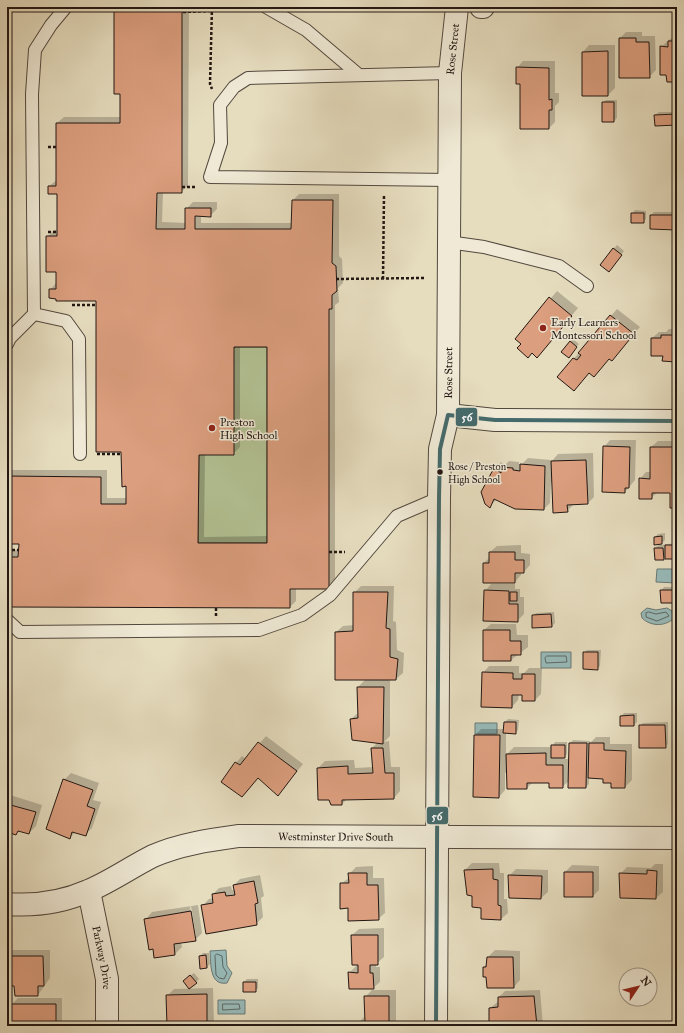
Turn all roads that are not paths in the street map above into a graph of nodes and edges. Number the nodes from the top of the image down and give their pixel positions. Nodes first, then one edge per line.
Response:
1 (66, 7) edge
2 (266, 7) edge
3 (457, 7) edge
4 (450, 73) junction
5 (359, 75) junction
6 (449, 180) junction
7 (448, 242) junction
8 (587, 286) dead end
9 (34, 314) junction
10 (7, 344) edge
11 (448, 415) junction
12 (677, 421) edge
13 (80, 454) road end
14 (439, 498) junction
15 (7, 620) edge
16 (437, 836) junction
17 (677, 838) edge
18 (89, 891) junction
19 (7, 904) edge
20 (107, 1026) edge
21 (436, 1026) edge

1 - 9 lane
2 - 5 lane
3 - 4 street, Rose Street
4 - 5 lane
4 - 6 street, Rose Street
5 - 6 lane
6 - 7 street, Rose Street
7 - 8 lane
7 - 11 street, Rose Street
9 - 10 lane
9 - 13 lane
11 - 12 street
11 - 14 street, Rose Street
14 - 15 lane
14 - 16 street, Rose Street
16 - 17 street, Westminster Drive South
16 - 18 street, Westminster Drive South
16 - 21 street, Rose Street
18 - 19 street, Westminster Drive South
18 - 20 street, Parkway Drive

